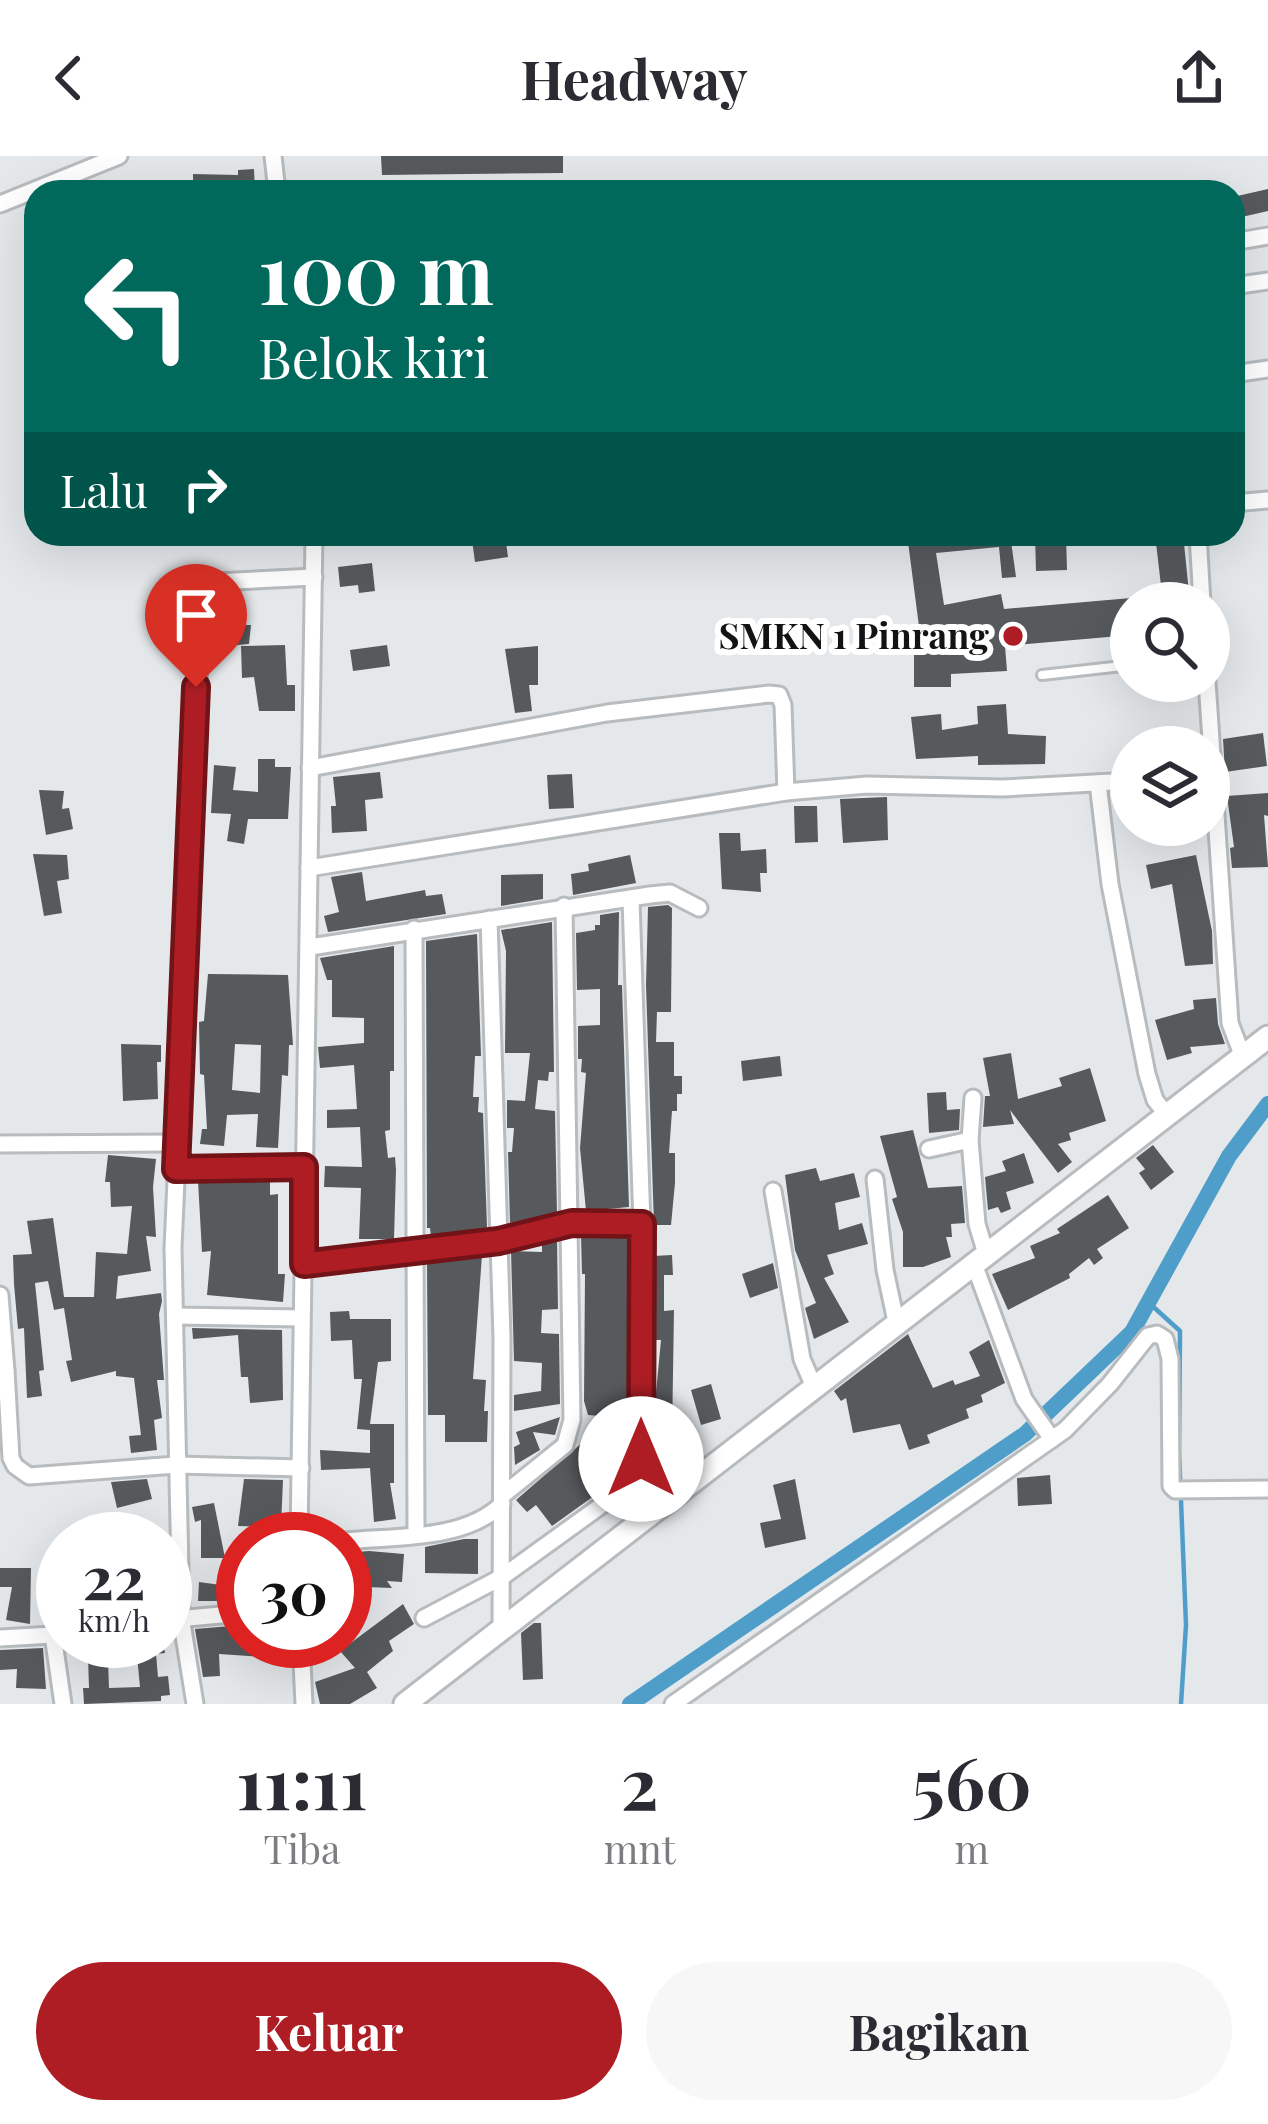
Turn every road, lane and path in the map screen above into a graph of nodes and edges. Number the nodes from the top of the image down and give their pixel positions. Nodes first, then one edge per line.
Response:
1 (119, 156) edge
2 (60, 180) edge
3 (314, 546) edge
4 (1199, 546) edge
5 (314, 577) junction
6 (1201, 582) edge
7 (1110, 667) edge
8 (1042, 675) dead end
9 (310, 768) junction
10 (1098, 783) junction
11 (1110, 783) edge
12 (786, 792) junction
13 (1217, 846) edge
14 (310, 868) junction
15 (631, 900) junction
16 (564, 907) junction
17 (699, 908) dead end
18 (489, 919) junction
19 (414, 929) junction
20 (310, 947) junction
21 (1268, 1037) edge
22 (1243, 1057) junction
23 (973, 1098) dead end
24 (1168, 1116) junction
25 (970, 1139) junction
26 (176, 1143) junction
27 (0, 1144) edge
28 (929, 1149) dead end
29 (304, 1167) junction
30 (176, 1169) junction
31 (875, 1179) dead end
32 (773, 1191) dead end
33 (572, 1223) junction
34 (642, 1224) junction
35 (499, 1241) junction
36 (418, 1250) junction
37 (980, 1259) junction
38 (304, 1264) junction
39 (0, 1295) edge
40 (175, 1316) junction
41 (301, 1318) junction
42 (897, 1326) junction
43 (3, 1372) edge
44 (815, 1389) junction
45 (1051, 1437) junction
46 (176, 1466) junction
47 (301, 1468) junction
48 (636, 1482) junction
49 (1268, 1489) edge
50 (502, 1500) junction
51 (656, 1510) junction
52 (175, 1512) edge
53 (300, 1512) edge
54 (416, 1534) junction
55 (372, 1538) edge
56 (501, 1583) junction
57 (424, 1618) dead end
58 (502, 1630) junction
59 (36, 1636) edge
60 (0, 1638) edge
61 (60, 1668) edge
62 (186, 1668) edge
63 (302, 1668) edge
64 (63, 1704) edge
65 (195, 1704) edge
66 (304, 1704) edge
67 (405, 1704) edge
68 (673, 1704) edge

1 - 2 street
3 - 5 street
4 - 6 street
5 - 9 street
5 - 26 street
7 - 8 lane
9 - 12 street
9 - 14 street
10 - 11 street
10 - 12 street
10 - 24 street
12 - 14 street
13 - 22 street
14 - 20 street
15 - 16 street
15 - 17 street
15 - 34 street
16 - 18 street
16 - 33 street
18 - 19 street
18 - 35 street
19 - 20 street
19 - 36 street
20 - 29 street
21 - 22 street
22 - 24 street
23 - 25 street
24 - 37 street
25 - 28 street
25 - 37 street
26 - 27 street
26 - 30 street
29 - 30 street
29 - 38 street
30 - 40 street
31 - 42 street
32 - 44 street
33 - 34 street
33 - 35 street
33 - 50 street
34 - 48 street
35 - 36 street
35 - 50 street
36 - 38 street
36 - 54 street
37 - 42 street
37 - 45 street
38 - 41 street
39 - 43 street
40 - 41 street
40 - 46 street
41 - 47 street
42 - 44 street
43 - 46 street
44 - 51 street
45 - 49 street
45 - 68 street
46 - 47 street
46 - 52 street
47 - 53 street
48 - 51 street
48 - 56 street
50 - 54 street
50 - 56 street
51 - 58 street
54 - 55 street
56 - 57 street
56 - 58 street
58 - 67 street
59 - 60 street
61 - 64 street
62 - 65 street
63 - 66 street

